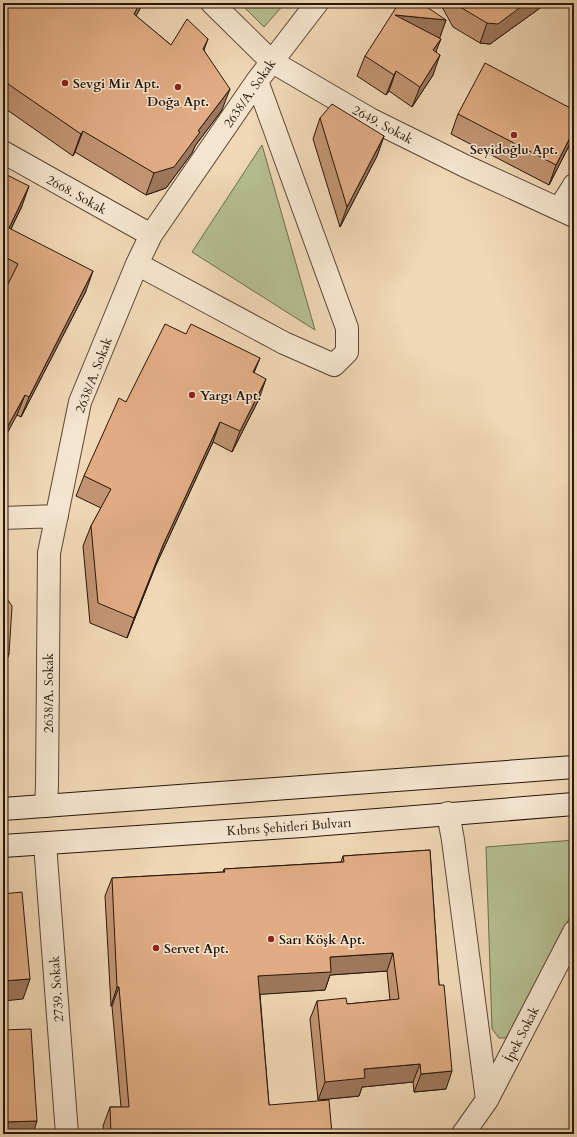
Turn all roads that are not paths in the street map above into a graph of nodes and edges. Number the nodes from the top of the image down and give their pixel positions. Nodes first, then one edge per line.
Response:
1 (212, 3) edge
2 (317, 3) edge
3 (271, 62) junction
4 (257, 81) junction
5 (3, 152) edge
6 (574, 185) edge
7 (566, 213) edge
8 (151, 235) junction
9 (137, 264) junction
10 (56, 516) junction
11 (3, 518) edge
12 (574, 767) edge
13 (574, 804) edge
14 (46, 806) junction
15 (3, 809) edge
16 (448, 813) junction
17 (45, 844) junction
18 (3, 846) edge
19 (574, 932) edge
20 (487, 1100) junction
21 (67, 1134) edge
22 (463, 1134) edge

1 - 3 street, 2649. Sokak
2 - 3 street, 2638/A. Sokak
3 - 4 street, 2638/A. Sokak
3 - 7 street, 2649. Sokak
4 - 8 street, 2638/A. Sokak
4 - 9 street
5 - 8 street, 2668. Sokak
6 - 7 street
8 - 9 street, 2638/A. Sokak
9 - 10 street, 2638/A. Sokak
10 - 11 street
10 - 14 street, 2638/A. Sokak
12 - 14 street
13 - 16 street, Kıbrıs Şehitleri Bulvarı
14 - 15 street
16 - 17 street, Kıbrıs Şehitleri Bulvarı
16 - 20 street
17 - 18 street, Kıbrıs Şehitleri Bulvarı
17 - 21 street, 2739. Sokak
19 - 20 street, İpek Sokak
20 - 22 street, İpek Sokak

